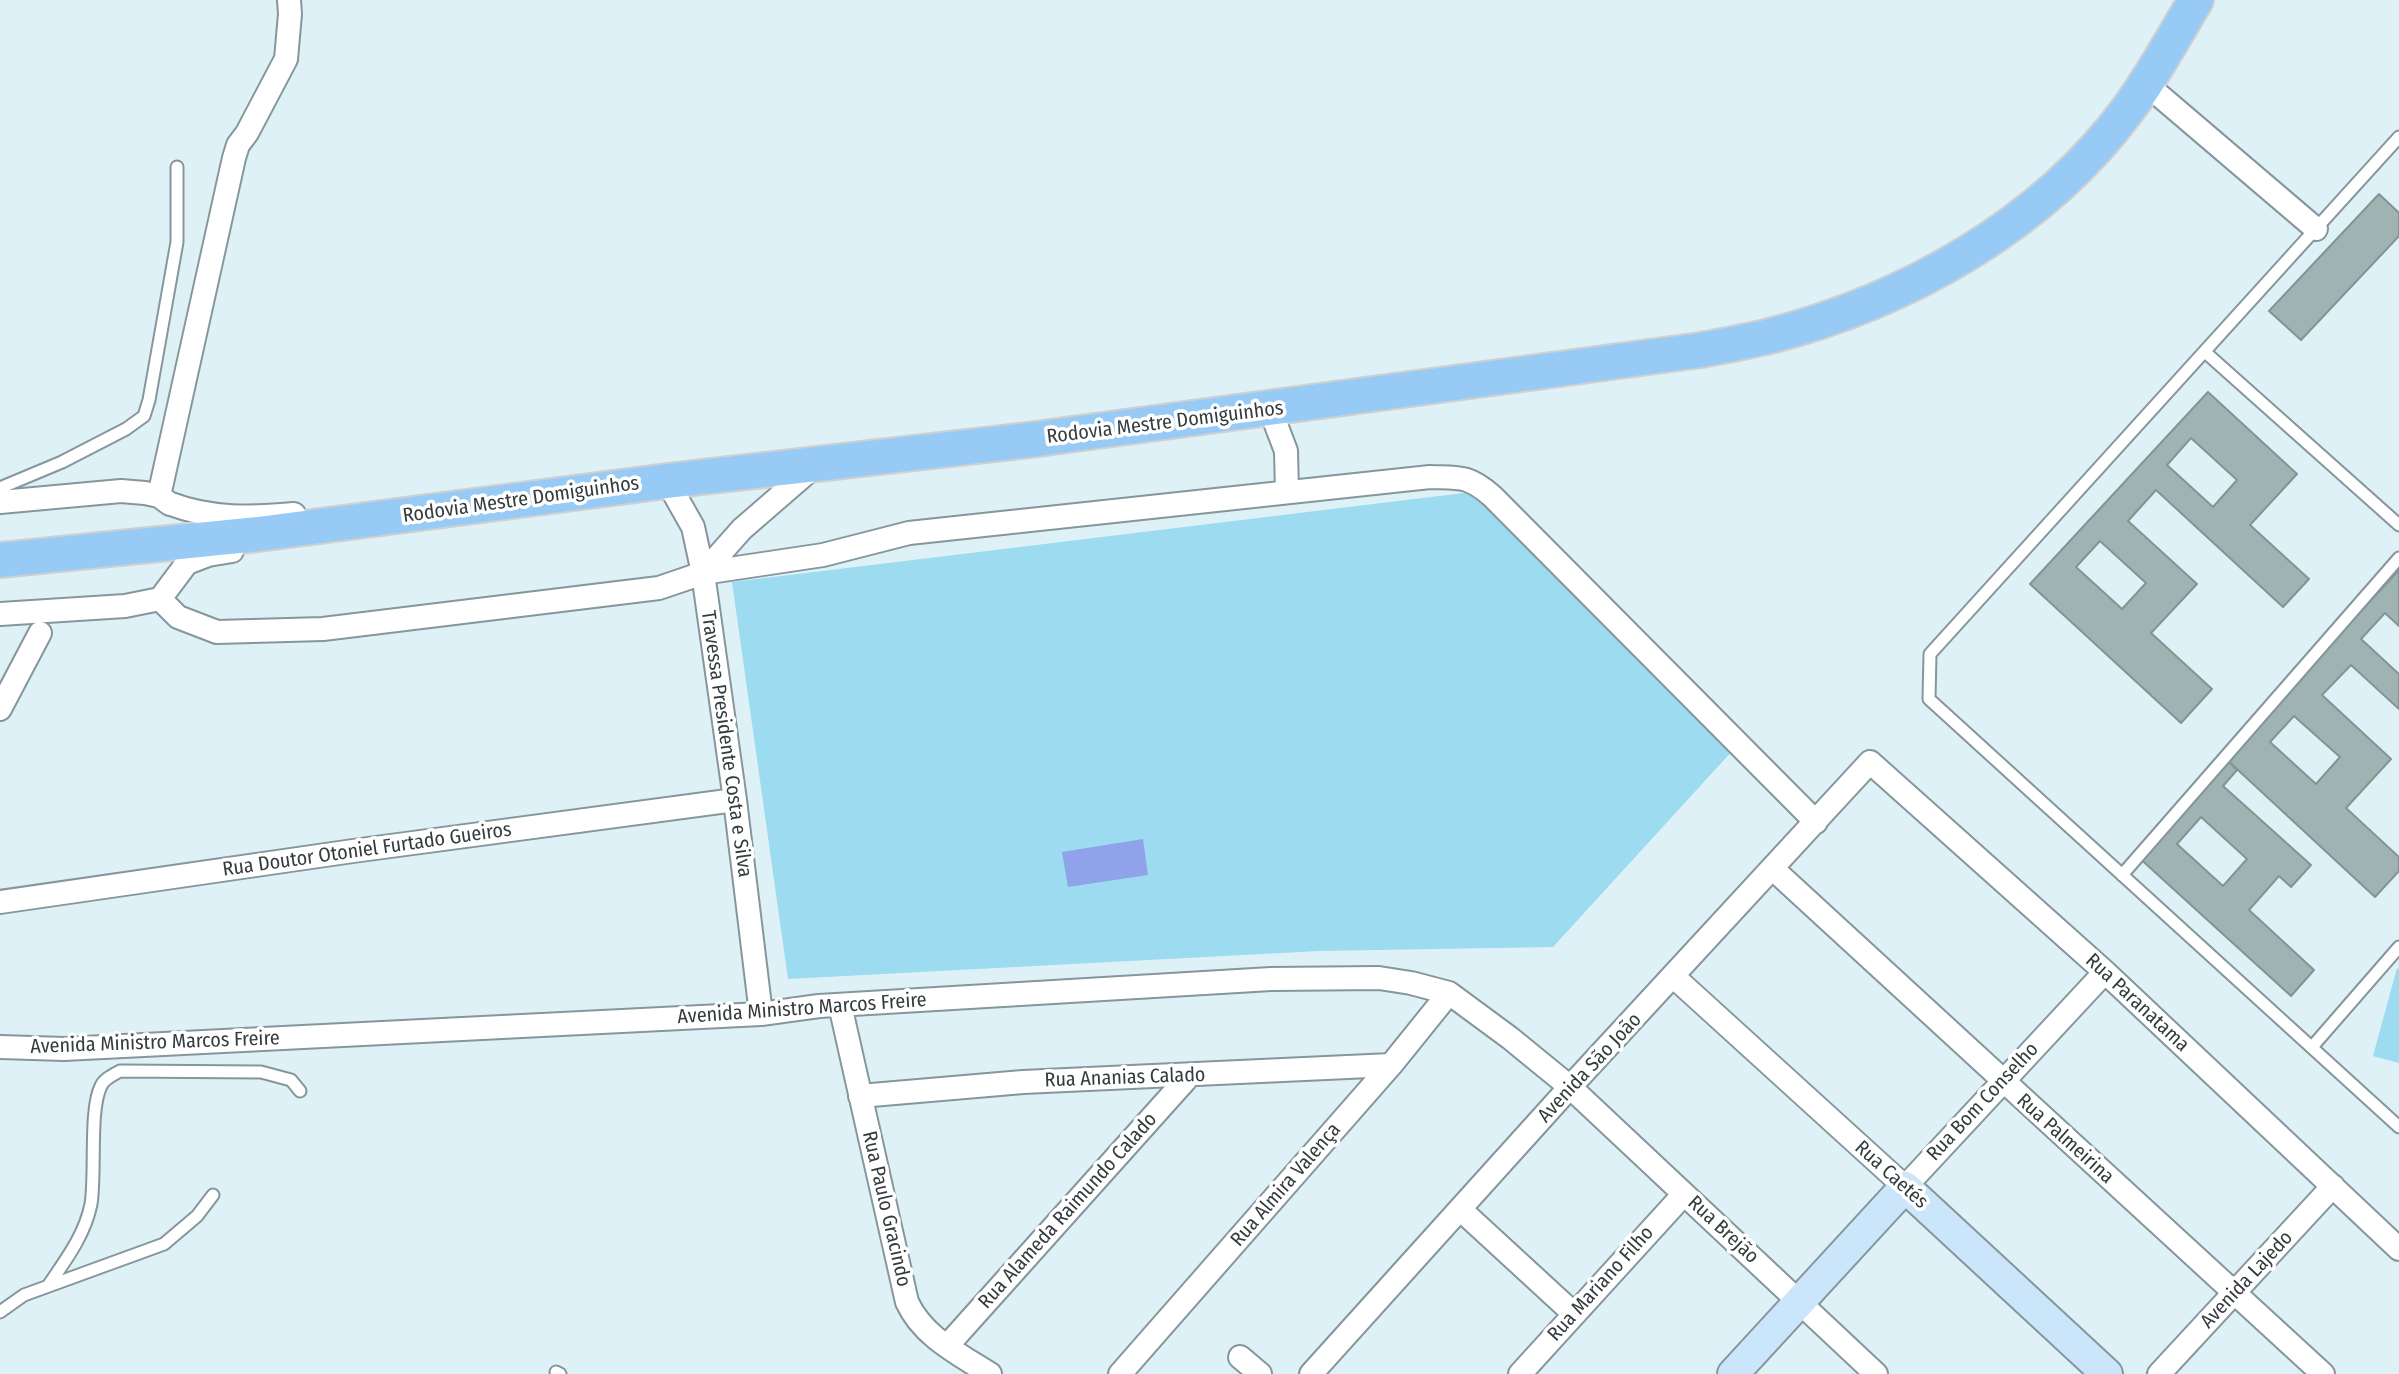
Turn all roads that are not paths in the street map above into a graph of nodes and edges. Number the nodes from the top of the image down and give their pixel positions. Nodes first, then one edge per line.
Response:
1 (289, 0) edge
2 (2196, 0) edge
3 (2146, 84) junction
4 (2399, 137) edge
5 (177, 167) dead end
6 (2316, 229) junction
7 (2205, 352) junction
8 (1270, 409) junction
9 (817, 464) junction
10 (667, 481) junction
11 (0, 488) edge
12 (1287, 492) junction
13 (165, 500) junction
14 (0, 502) edge
15 (410, 515) junction
16 (2399, 525) edge
17 (187, 552) junction
18 (2399, 558) edge
19 (0, 560) edge
20 (703, 573) junction
21 (160, 599) junction
22 (0, 614) edge
23 (40, 633) dead end
24 (0, 709) edge
25 (1870, 762) joint
26 (735, 800) junction
27 (1816, 822) junction
28 (1773, 869) junction
29 (2122, 875) junction
30 (0, 902) edge
31 (2399, 947) edge
32 (2105, 972) junction
33 (1674, 977) junction
34 (1449, 993) junction
35 (840, 1005) junction
36 (761, 1014) junction
37 (0, 1047) edge
38 (2312, 1047) junction
39 (1391, 1065) junction
40 (1189, 1076) junction
41 (2002, 1081) junction
42 (1570, 1087) junction
43 (300, 1091) dead end
44 (860, 1096) junction
45 (2399, 1127) edge
46 (2333, 1186) junction
47 (1905, 1187) junction
48 (1684, 1194) junction
49 (213, 1195) dead end
50 (1461, 1210) junction
51 (2399, 1249) edge
52 (48, 1286) junction
53 (2234, 1294) junction
54 (1799, 1300) junction
55 (0, 1312) edge
56 (1573, 1313) junction
57 (947, 1346) junction
58 (1240, 1357) dead end
59 (990, 1374) edge
60 (1120, 1374) edge
61 (1260, 1374) edge
62 (1311, 1374) edge
63 (1520, 1374) edge
64 (1733, 1374) edge
65 (1876, 1374) edge
66 (2107, 1374) edge
67 (2159, 1374) edge
68 (2323, 1374) edge

1 - 13 street
2 - 3 main road, Rodovia Mestre Domiguinhos
3 - 6 street
3 - 8 main road, Rodovia Mestre Domiguinhos
4 - 6 lane
5 - 11 lane
6 - 7 lane
7 - 16 lane
7 - 29 lane
8 - 9 main road, Rodovia Mestre Domiguinhos
8 - 12 street
9 - 10 main road, Rodovia Mestre Domiguinhos
9 - 20 street
10 - 15 main road, Rodovia Mestre Domiguinhos
10 - 20 street, Travessa Presidente Costa e Silva
12 - 20 street
12 - 27 street
13 - 14 street
13 - 15 street
13 - 17 street
15 - 17 main road, Rodovia Mestre Domiguinhos
17 - 19 main road, Rodovia Mestre Domiguinhos
17 - 21 street
18 - 29 lane
20 - 21 street
20 - 26 street, Travessa Presidente Costa e Silva
21 - 22 street
23 - 24 street
25 - 27 street, Avenida São João
25 - 32 street, Rua Paranatama
26 - 30 street, Rua Doutor Otoniel Furtado Gueiros
26 - 36 street, Travessa Presidente Costa e Silva
27 - 28 street, Avenida São João
28 - 33 street, Avenida São João
28 - 41 street, Rua Palmeirina
29 - 38 lane
31 - 38 lane
32 - 41 street, Rua Bom Conselho
32 - 46 street, Rua Paranatama
33 - 42 street, Avenida São João
33 - 47 street, Rua Caetés
34 - 35 street, Avenida Ministro Marcos Freire
34 - 39 street, Rua Almira Valença
34 - 42 street, Avenida Ministro Marcos Freire
35 - 36 street, Avenida Ministro Marcos Freire
35 - 44 street, Rua Paulo Gracindo
36 - 37 street, Avenida Ministro Marcos Freire
38 - 45 lane
39 - 40 street, Rua Ananias Calado
39 - 60 street, Rua Almira Valença
40 - 44 street, Rua Ananias Calado
40 - 57 street, Rua Alameda Raimundo Calado
41 - 47 street, Rua Bom Conselho
41 - 53 street, Rua Palmeirina
42 - 48 street, Rua Brejão
42 - 50 street, Avenida São João
43 - 52 lane
44 - 57 street, Rua Paulo Gracindo
46 - 51 street, Rua Paranatama
46 - 53 street, Avenida Lajedo
47 - 54 street, Rua Bom Conselho
47 - 66 street, Rua Caetés
48 - 54 street, Rua Brejão
48 - 56 street, Rua Mariano Filho
49 - 52 lane
50 - 56 street
50 - 62 street, Avenida São João
52 - 55 lane
53 - 67 street, Avenida Lajedo
53 - 68 street, Rua Palmeirina
54 - 64 street, Rua Bom Conselho
54 - 65 street, Rua Brejão
56 - 63 street, Rua Mariano Filho
57 - 59 street, Rua Paulo Gracindo
58 - 61 street

